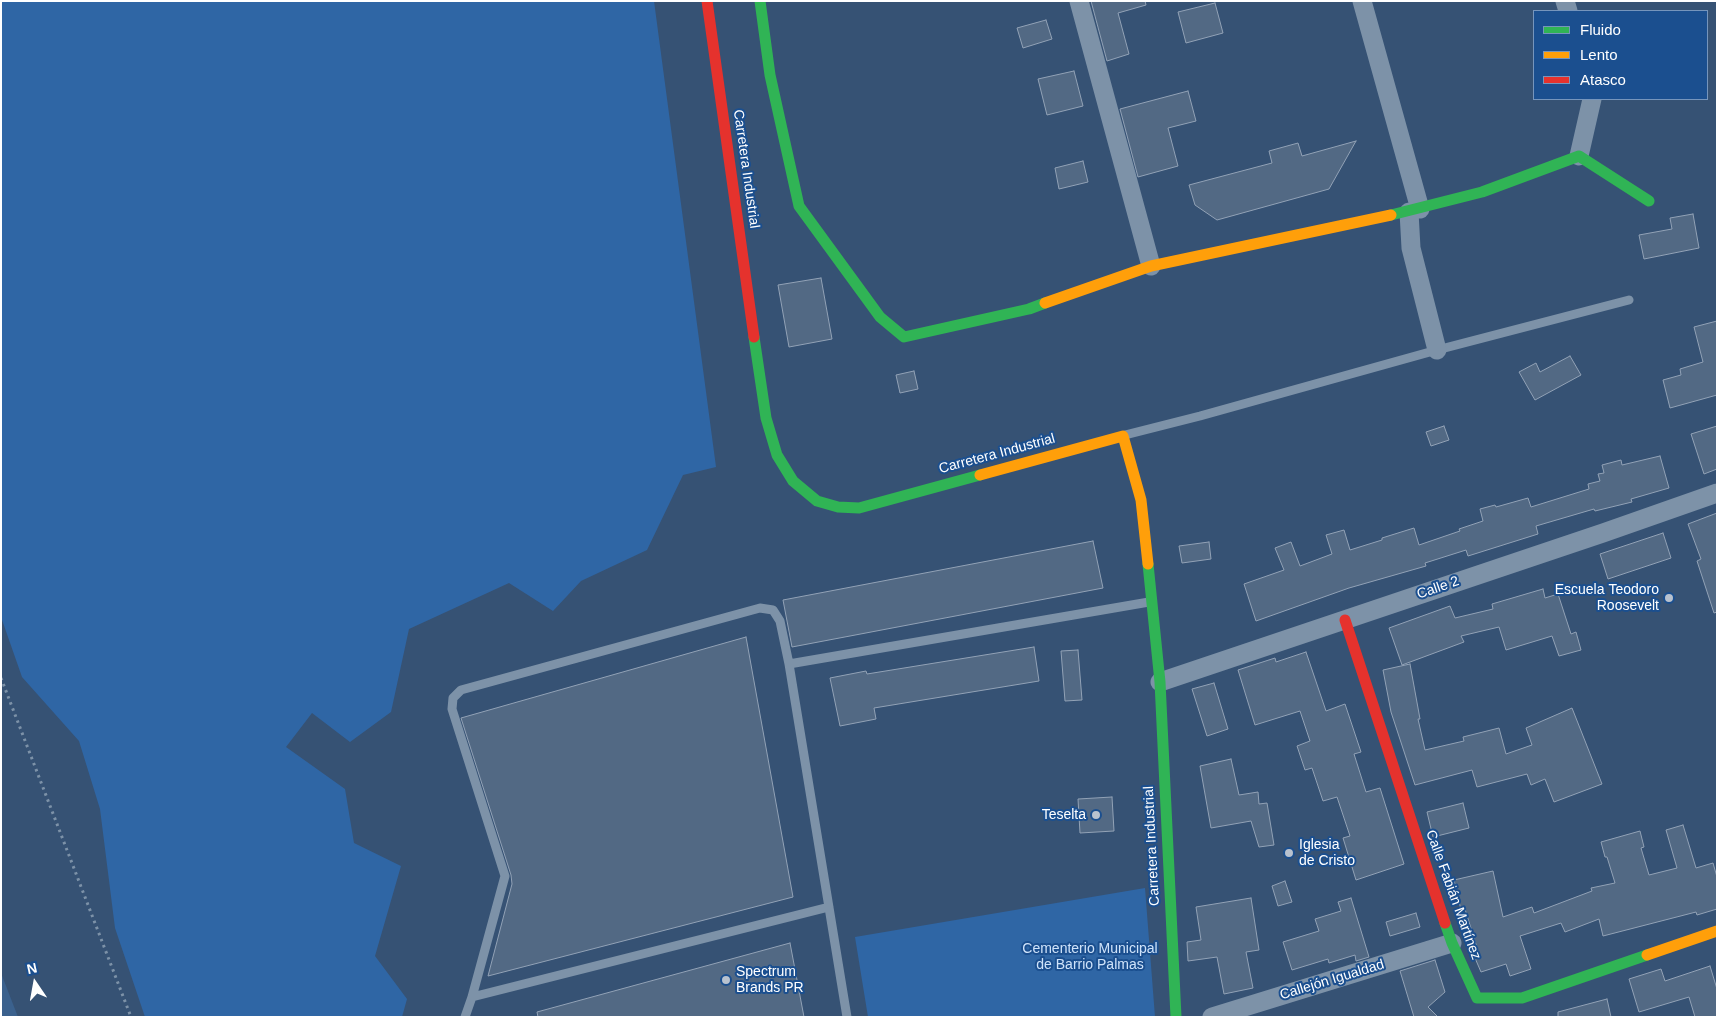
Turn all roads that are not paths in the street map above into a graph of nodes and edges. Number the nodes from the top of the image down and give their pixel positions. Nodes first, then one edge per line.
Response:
1 (707, 1) edge
2 (760, 1) edge
3 (1079, 1) edge
4 (1362, 1) edge
5 (1592, 100) edge
6 (1579, 156) junction
7 (1649, 201) dead end
8 (1414, 211) junction
9 (1151, 266) junction
10 (1629, 300) dead end
11 (1437, 350) junction
12 (1123, 436) junction
13 (1717, 493) edge
14 (1151, 602) junction
15 (1345, 620) junction
16 (790, 664) junction
17 (1160, 682) junction
18 (829, 907) junction
19 (1717, 931) edge
20 (1452, 943) junction
21 (472, 997) junction
22 (465, 1017) edge
23 (848, 1017) edge
24 (1176, 1017) edge
25 (1212, 1017) edge

1 - 12 street, Carretera Industrial
2 - 9 street
3 - 9 street
4 - 8 street
5 - 6 street
6 - 7 street
6 - 8 street
8 - 9 street
8 - 11 street
10 - 11 lane
11 - 12 lane
12 - 14 street, Carretera Industrial
13 - 15 street, Calle 2
14 - 16 lane
14 - 17 street, Carretera Industrial
15 - 17 street, Calle 2
15 - 20 street, Calle Fabián Martínez
16 - 18 lane
16 - 21 lane
17 - 24 street, Carretera Industrial
18 - 21 lane
18 - 23 lane
19 - 20 street, Calle Fabián Martínez
20 - 25 street, Callejón Igualdad
21 - 22 lane

